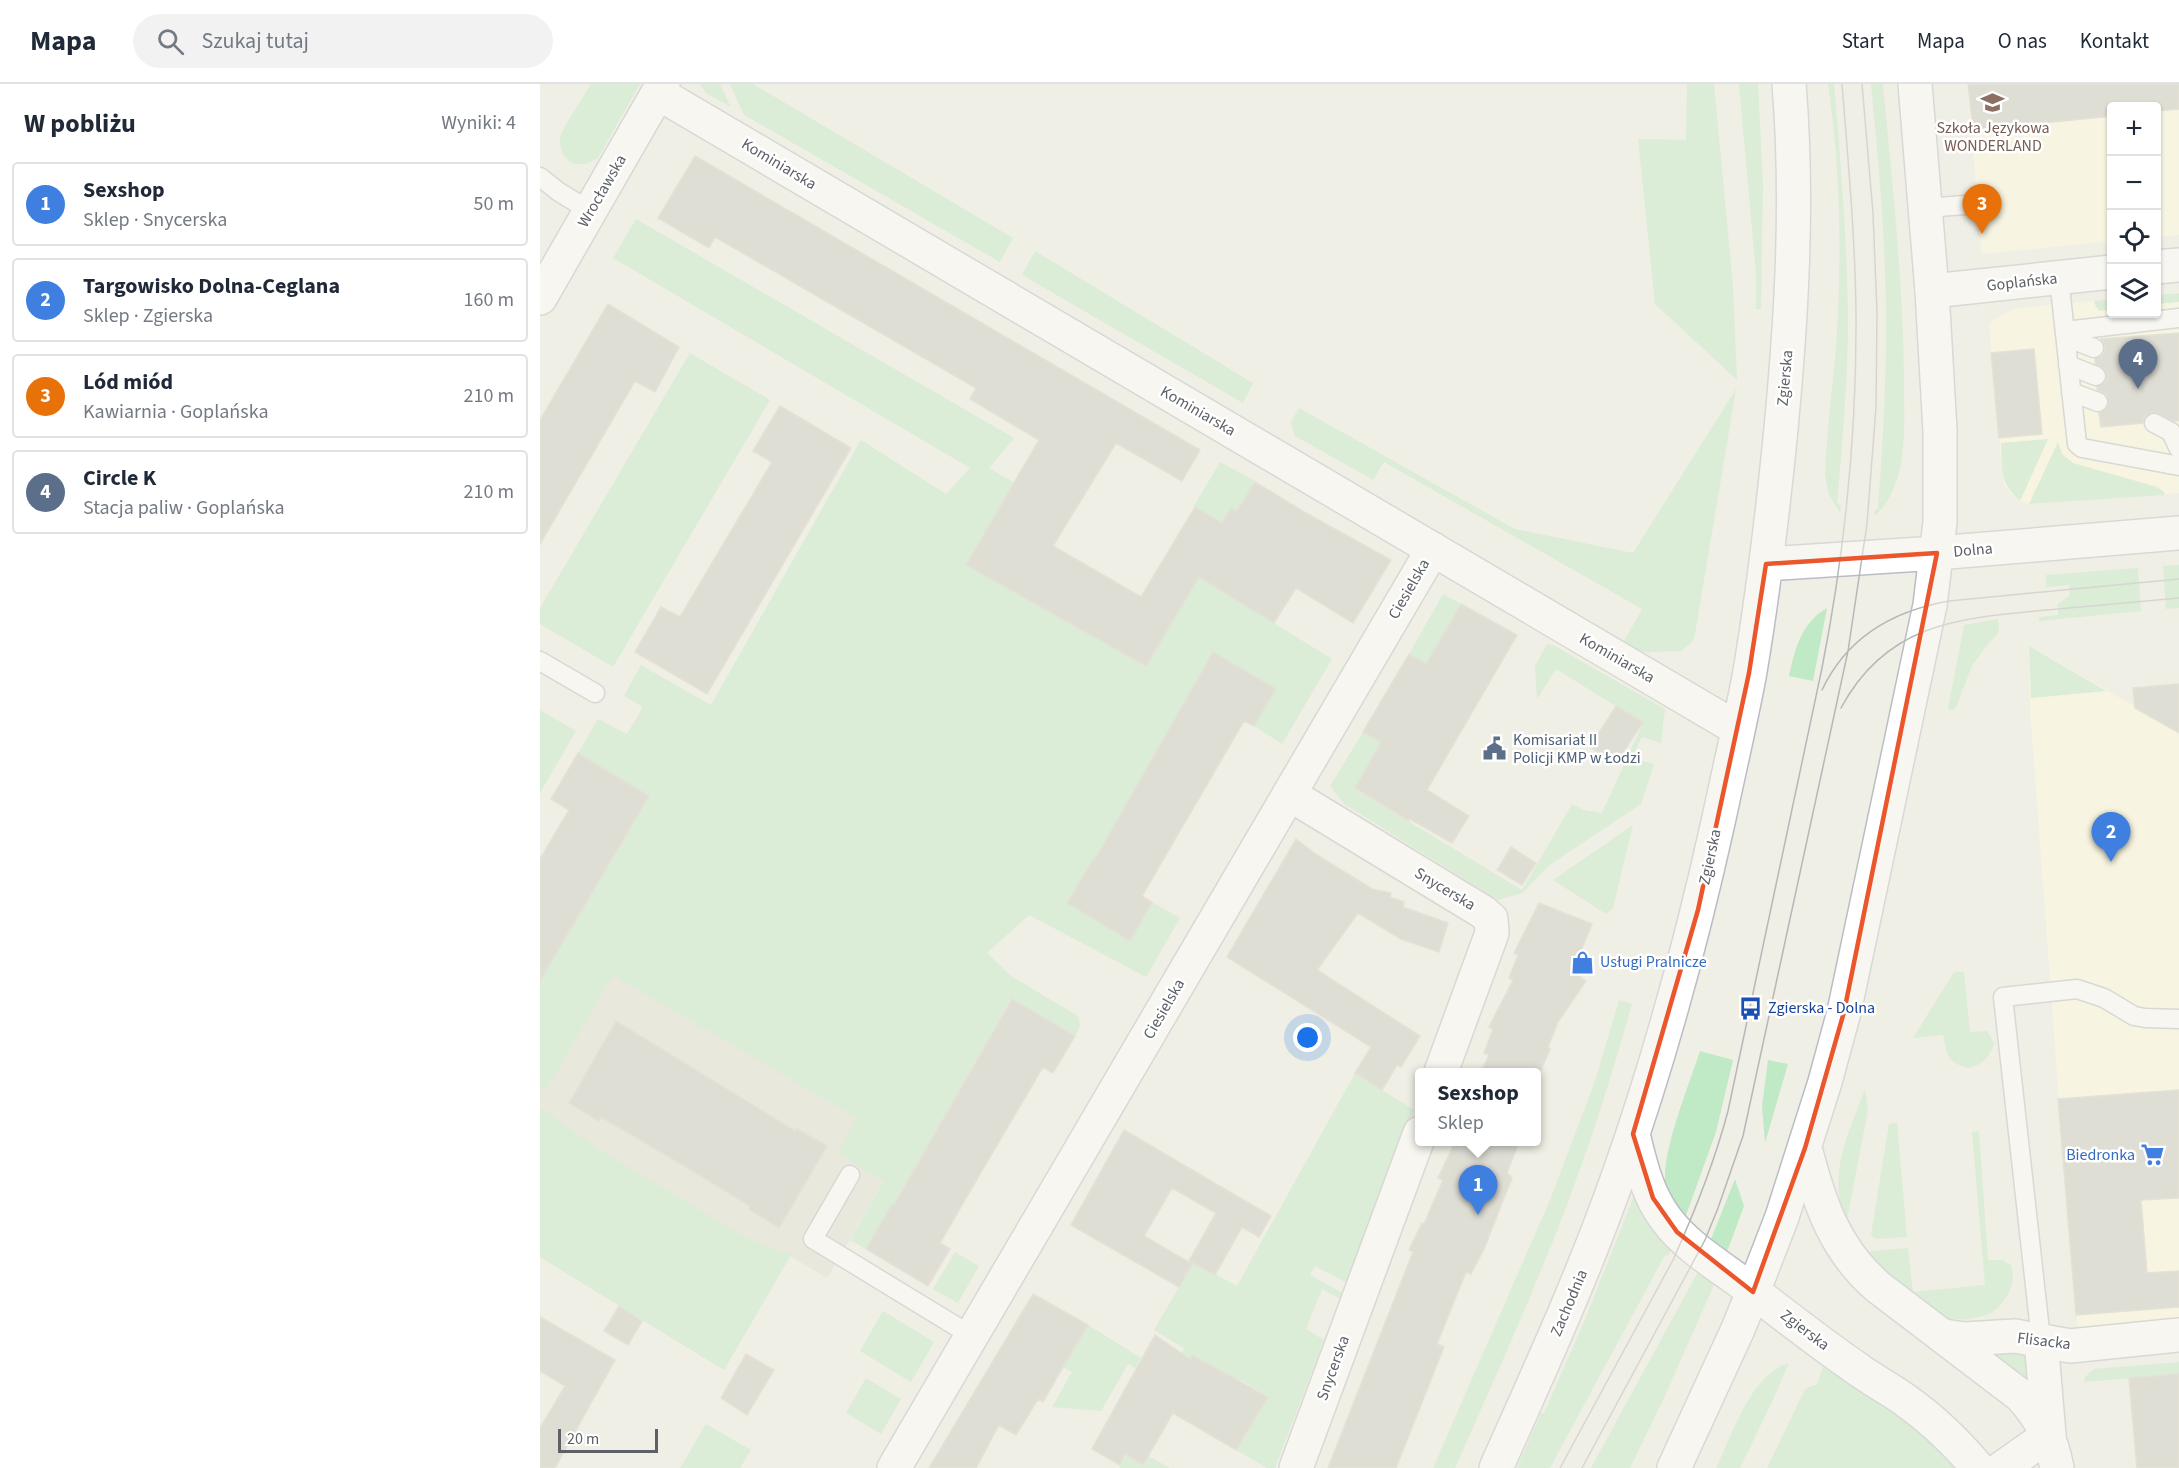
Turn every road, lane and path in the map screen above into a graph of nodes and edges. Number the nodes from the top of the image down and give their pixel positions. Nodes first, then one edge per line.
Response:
1 (1789, 84) edge
2 (1915, 84) edge
3 (661, 88) edge
4 (540, 177) edge
5 (1978, 204) dead end
6 (1925, 208) junction
7 (590, 211) junction
8 (2179, 265) edge
9 (2161, 267) edge
10 (2107, 273) edge
11 (2059, 278) junction
12 (1932, 291) junction
13 (540, 298) edge
14 (2179, 318) edge
15 (2092, 327) junction
16 (2065, 334) junction
17 (2122, 338) dead end
18 (2094, 348) dead end
19 (2068, 365) junction
20 (2096, 376) dead end
21 (2071, 392) junction
22 (2098, 402) dead end
23 (2154, 423) dead end
24 (2179, 449) edge
25 (2179, 466) edge
26 (2179, 533) edge
27 (1433, 549) junction
28 (1937, 553) junction
29 (1766, 564) junction
30 (540, 661) edge
31 (595, 693) dead end
32 (1738, 729) junction
33 (1289, 794) junction
34 (2179, 1019) edge
35 (1442, 1068) edge
36 (1633, 1134) junction
37 (1415, 1143) edge
38 (1804, 1148) junction
39 (850, 1175) dead end
40 (1753, 1292) junction
41 (2179, 1335) edge
42 (972, 1336) junction
43 (1944, 1336) junction
44 (2042, 1340) junction
45 (2049, 1435) junction
46 (894, 1468) edge
47 (1296, 1468) edge
48 (1496, 1468) edge
49 (1674, 1468) edge
50 (1978, 1468) edge
51 (2002, 1468) edge
52 (2057, 1468) edge

1 - 29 street, Zgierska
2 - 6 street
3 - 7 street, Wrocławska
3 - 27 street, Kominiarska
4 - 7 lane
5 - 6 lane
6 - 12 street
7 - 13 street, Wrocławska
8 - 9 street
10 - 11 street, Goplańska
11 - 12 street, Goplańska
11 - 16 lane
12 - 28 street
14 - 15 lane
15 - 16 lane
15 - 17 lane
16 - 18 lane
16 - 19 lane
19 - 20 lane
19 - 21 lane
21 - 22 lane
21 - 25 lane
23 - 24 lane
26 - 28 street, Dolna
27 - 32 street, Kominiarska
27 - 33 street, Ciesielska
28 - 29 street, Dolna
28 - 38 street
29 - 32 street, Zgierska
30 - 31 lane
32 - 36 street, Zgierska
33 - 35 street, Snycerska
33 - 42 street, Ciesielska
34 - 44 lane
36 - 40 street, Zgierska
36 - 48 street, Zachodnia
37 - 47 street, Snycerska
38 - 40 street
38 - 43 street
39 - 42 lane
40 - 49 street
40 - 50 street, Zgierska
41 - 44 street, Flisacka
42 - 46 street, Ciesielska
43 - 44 street, Flisacka
43 - 45 street
44 - 45 street
45 - 51 street
45 - 52 street

